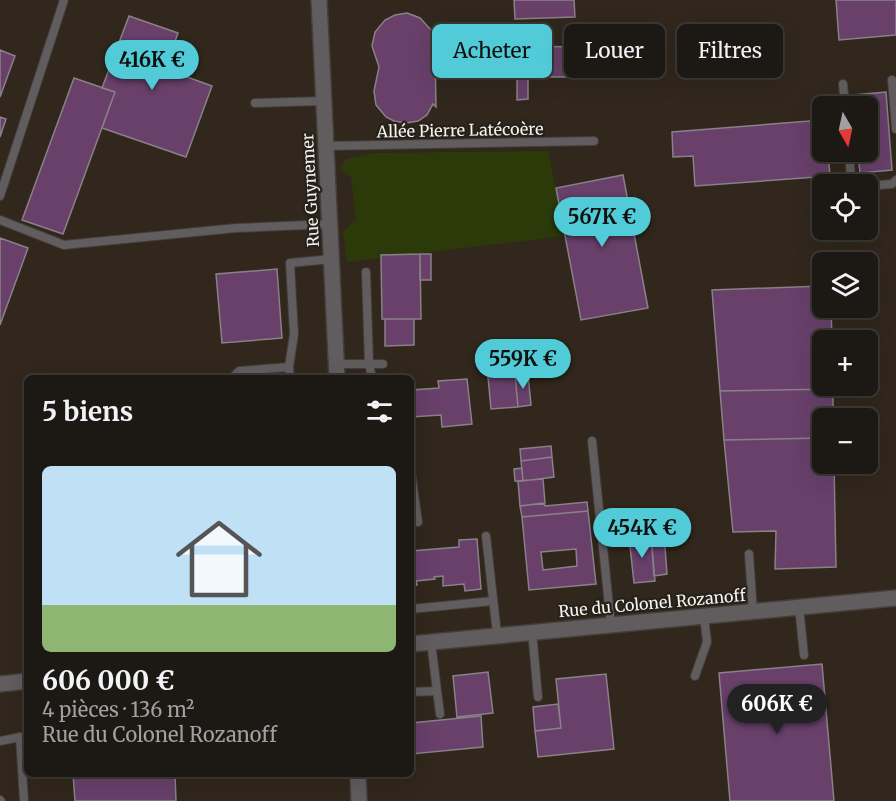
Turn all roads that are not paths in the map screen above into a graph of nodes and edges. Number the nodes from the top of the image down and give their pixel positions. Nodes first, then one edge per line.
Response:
1 (64, 0) edge
2 (319, 0) edge
3 (892, 81) dead end
4 (843, 84) dead end
5 (844, 96) edge
6 (324, 101) junction
7 (255, 103) dead end
8 (896, 129) edge
9 (594, 141) dead end
10 (326, 146) junction
11 (896, 180) edge
12 (878, 185) edge
13 (0, 196) edge
14 (0, 220) edge
15 (330, 224) junction
16 (331, 259) junction
17 (366, 272) dead end
18 (369, 364) junction
19 (383, 364) dead end
20 (289, 367) junction
21 (337, 371) edge
22 (235, 375) edge
23 (290, 375) edge
24 (371, 375) edge
25 (592, 441) dead end
26 (414, 494) edge
27 (418, 522) dead end
28 (486, 536) dead end
29 (749, 554) dead end
30 (896, 598) edge
31 (493, 601) junction
32 (799, 607) junction
33 (414, 609) edge
34 (753, 612) junction
35 (704, 617) junction
36 (611, 625) junction
37 (532, 632) junction
38 (497, 634) junction
39 (431, 642) junction
40 (414, 644) edge
41 (804, 655) dead end
42 (695, 676) dead end
43 (24, 681) edge
44 (0, 684) edge
45 (437, 691) junction
46 (414, 692) edge
47 (538, 697) dead end
48 (440, 714) dead end
49 (0, 741) edge
50 (358, 777) edge
51 (24, 801) edge
52 (359, 801) edge

1 - 13 lane
2 - 6 street, Rue Guynemer
3 - 8 lane
4 - 5 lane
6 - 7 lane
6 - 10 street, Rue Guynemer
9 - 10 lane, Allée Pierre Latécoère
10 - 15 street, Rue Guynemer
11 - 12 lane
14 - 15 lane
15 - 16 street, Rue Guynemer
16 - 20 lane
16 - 21 street, Rue Guynemer
17 - 18 lane
18 - 19 lane
18 - 21 lane
18 - 24 lane
20 - 22 lane
20 - 23 lane
25 - 36 lane
26 - 27 lane
28 - 31 lane
29 - 34 lane
30 - 32 street, Rue du Colonel Rozanoff
31 - 33 lane
31 - 38 lane
32 - 34 street, Rue du Colonel Rozanoff
32 - 41 lane
34 - 35 street, Rue du Colonel Rozanoff
35 - 36 street, Rue du Colonel Rozanoff
35 - 42 lane
36 - 37 street, Rue du Colonel Rozanoff
37 - 38 street, Rue du Colonel Rozanoff
37 - 47 lane
38 - 39 street, Rue du Colonel Rozanoff
39 - 40 street, Rue du Colonel Rozanoff
39 - 45 lane
43 - 44 street
45 - 46 lane
45 - 48 lane
49 - 51 lane
50 - 52 street

